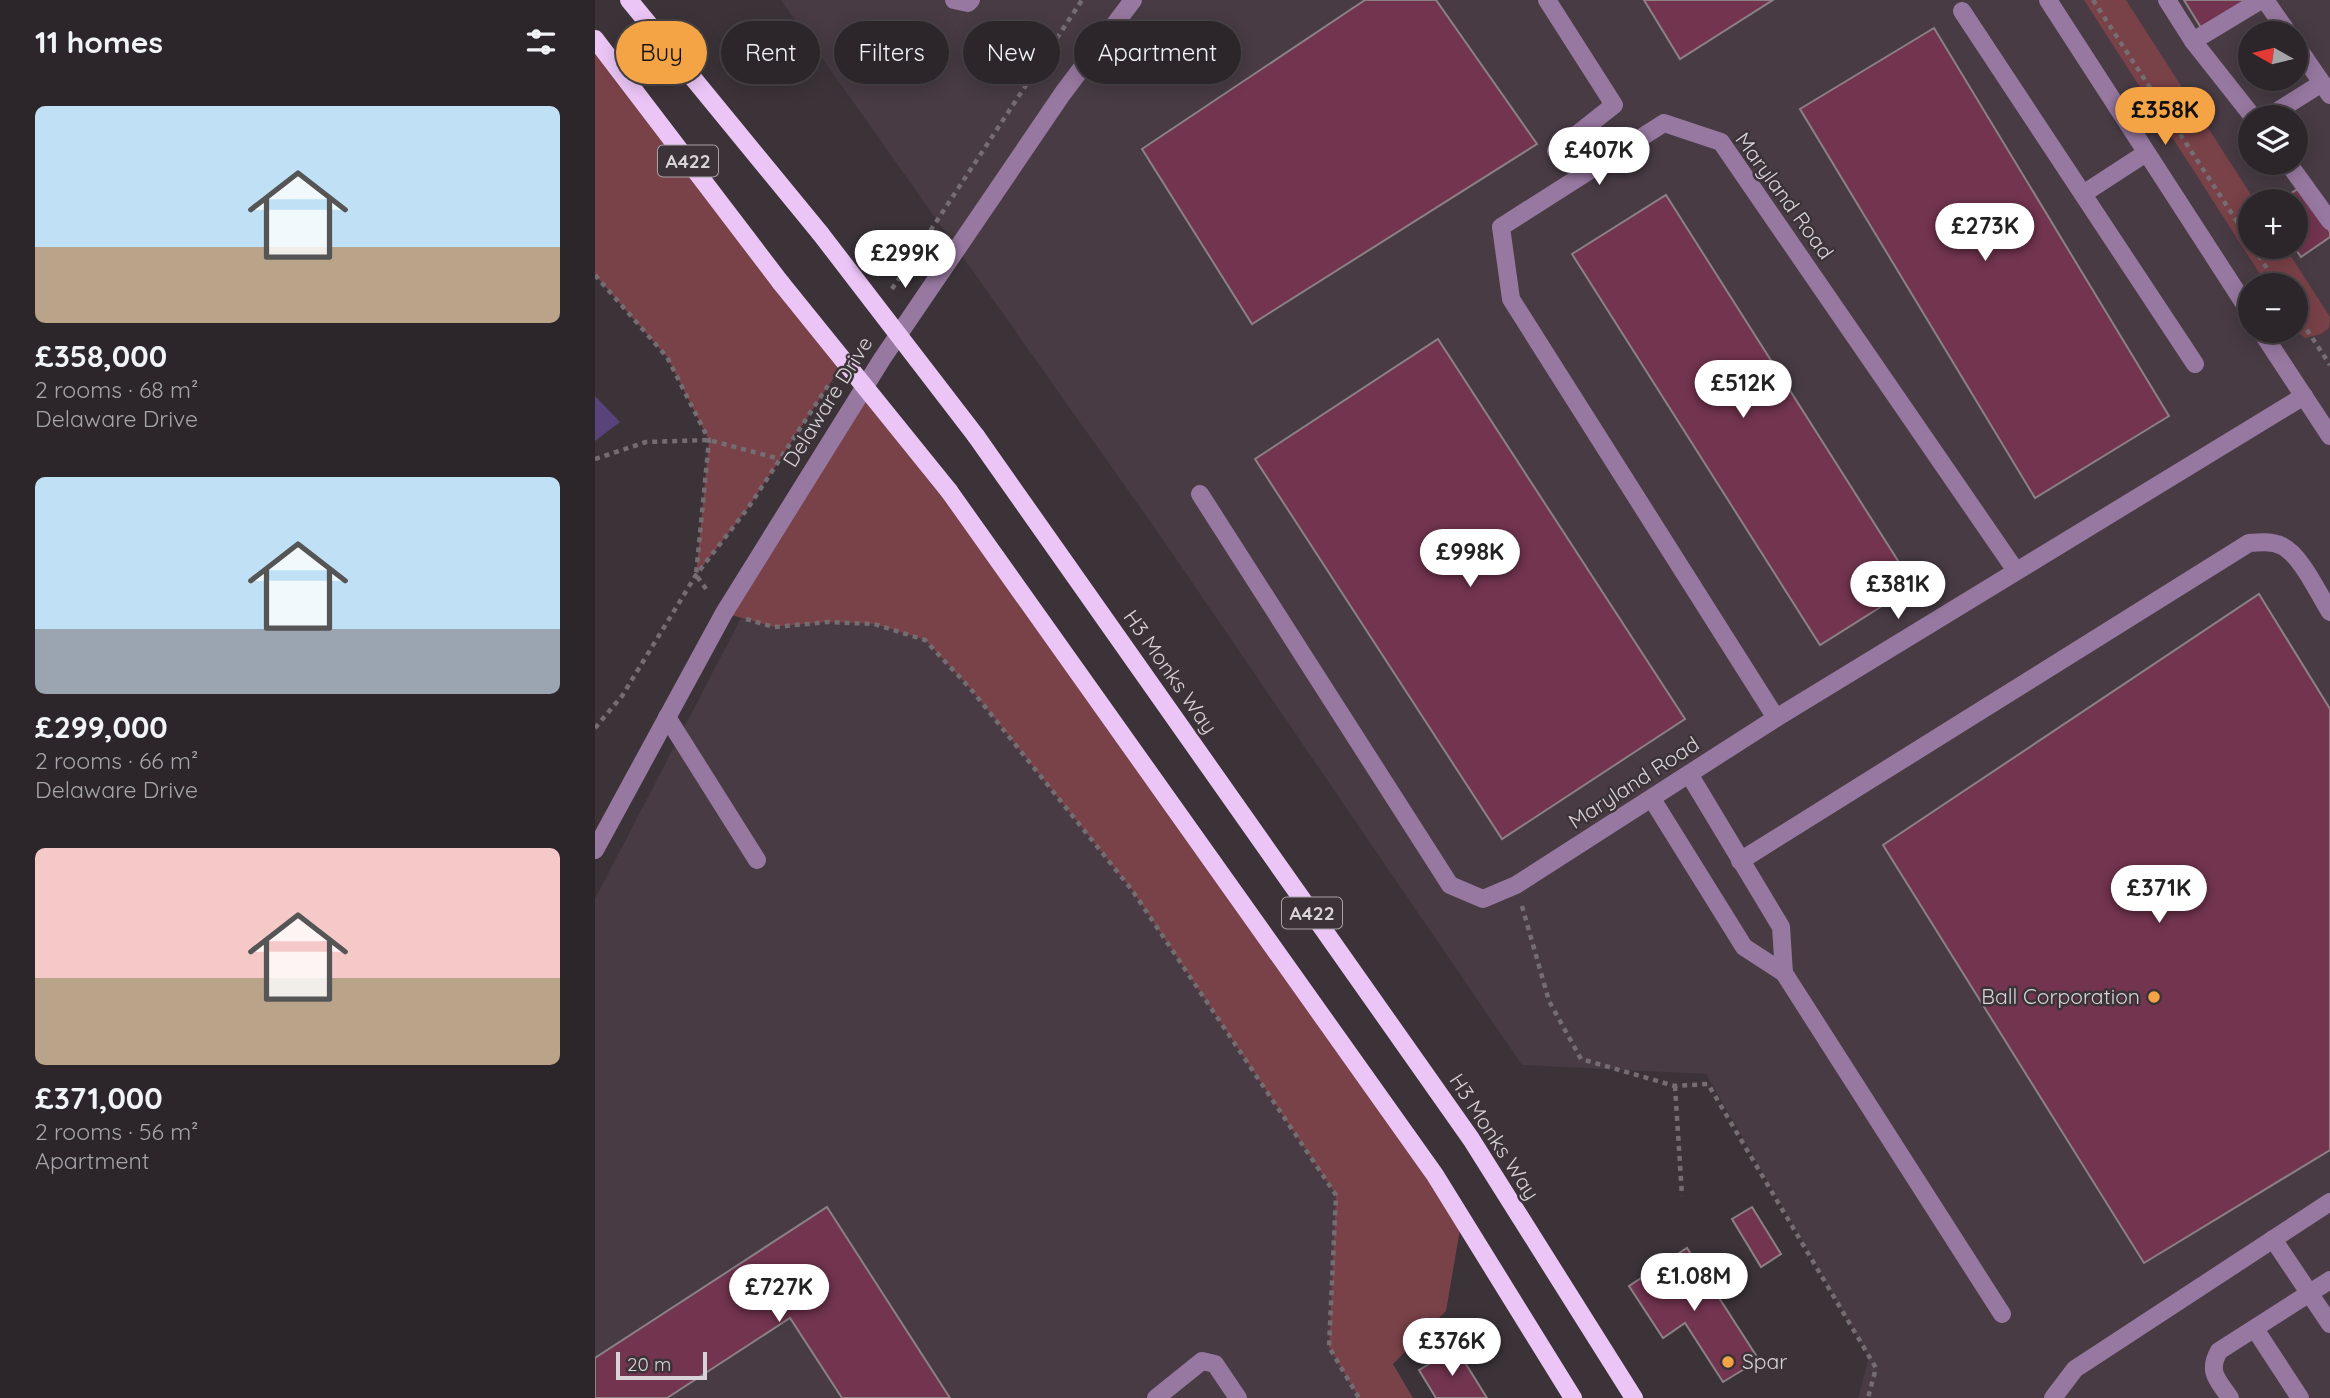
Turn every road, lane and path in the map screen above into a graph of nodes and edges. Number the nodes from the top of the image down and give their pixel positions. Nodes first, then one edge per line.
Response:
1 (629, 0) edge
2 (954, 0) edge
3 (971, 0) edge
4 (1133, 0) edge
5 (1547, 0) edge
6 (2048, 0) edge
7 (2093, 0) edge
8 (2167, 0) edge
9 (2263, 0) edge
10 (1962, 12) dead end
11 (2279, 21) edge
12 (595, 38) edge
13 (2193, 41) junction
14 (2308, 63) edge
15 (2326, 89) edge
16 (2244, 105) edge
17 (2293, 105) edge
18 (1556, 151) dead end
19 (2147, 153) junction
20 (2297, 175) edge
21 (2083, 194) junction
22 (2330, 221) edge
23 (2238, 223) edge
24 (595, 275) edge
25 (2238, 294) edge
26 (2308, 331) edge
27 (2269, 343) edge
28 (2196, 364) dead end
29 (2330, 365) edge
30 (2304, 396) junction
31 (2330, 436) edge
32 (709, 440) junction
33 (595, 459) edge
34 (780, 459) dead end
35 (1200, 494) dead end
36 (2016, 571) junction
37 (696, 575) junction
38 (2330, 612) edge
39 (724, 613) junction
40 (667, 717) junction
41 (1776, 718) junction
42 (595, 728) edge
43 (1689, 774) junction
44 (1652, 799) junction
45 (595, 850) edge
46 (757, 860) dead end
47 (1740, 861) junction
48 (1516, 885) junction
49 (1784, 973) junction
50 (1675, 1086) junction
51 (1682, 1196) dead end
52 (2329, 1204) edge
53 (2273, 1238) junction
54 (2330, 1280) edge
55 (2309, 1293) junction
56 (2002, 1314) dead end
57 (2330, 1324) edge
58 (2255, 1328) junction
59 (1156, 1398) edge
60 (1238, 1398) edge
61 (1359, 1398) edge
62 (1573, 1398) edge
63 (1634, 1398) edge
64 (1868, 1398) edge
65 (2053, 1398) edge
66 (2230, 1398) edge
67 (2300, 1398) edge

1 - 63 main road, H3 Monks Way / A422, bridge
2 - 3 street
4 - 39 street, Delaware Drive
5 - 18 street
6 - 19 street
7 - 23 path
8 - 13 street
9 - 11 street
9 - 13 street
10 - 21 street
12 - 62 main road, A422, bridge
13 - 16 street
14 - 15 street
15 - 17 street
19 - 21 street
19 - 25 street
20 - 22 street
21 - 28 street
24 - 32 path
26 - 29 path
27 - 30 street
30 - 31 street
30 - 36 street, Maryland Road
32 - 33 path
32 - 34 path
32 - 37 path
35 - 48 street, Maryland Road
36 - 41 street, Maryland Road
36 - 41 street, Maryland Road
37 - 39 path
37 - 42 path
38 - 47 street
39 - 40 street, Delaware Drive
39 - 61 path
40 - 45 street, Delaware Drive
40 - 46 street
41 - 43 street, Maryland Road
43 - 44 street, Maryland Road
43 - 47 street
44 - 48 street, Maryland Road
44 - 49 street
47 - 49 street
48 - 50 path
49 - 56 street
50 - 51 path
50 - 64 path
52 - 53 street
53 - 55 street
53 - 65 street
54 - 55 street
55 - 57 street
55 - 58 street
58 - 66 street
58 - 67 street
59 - 60 street

